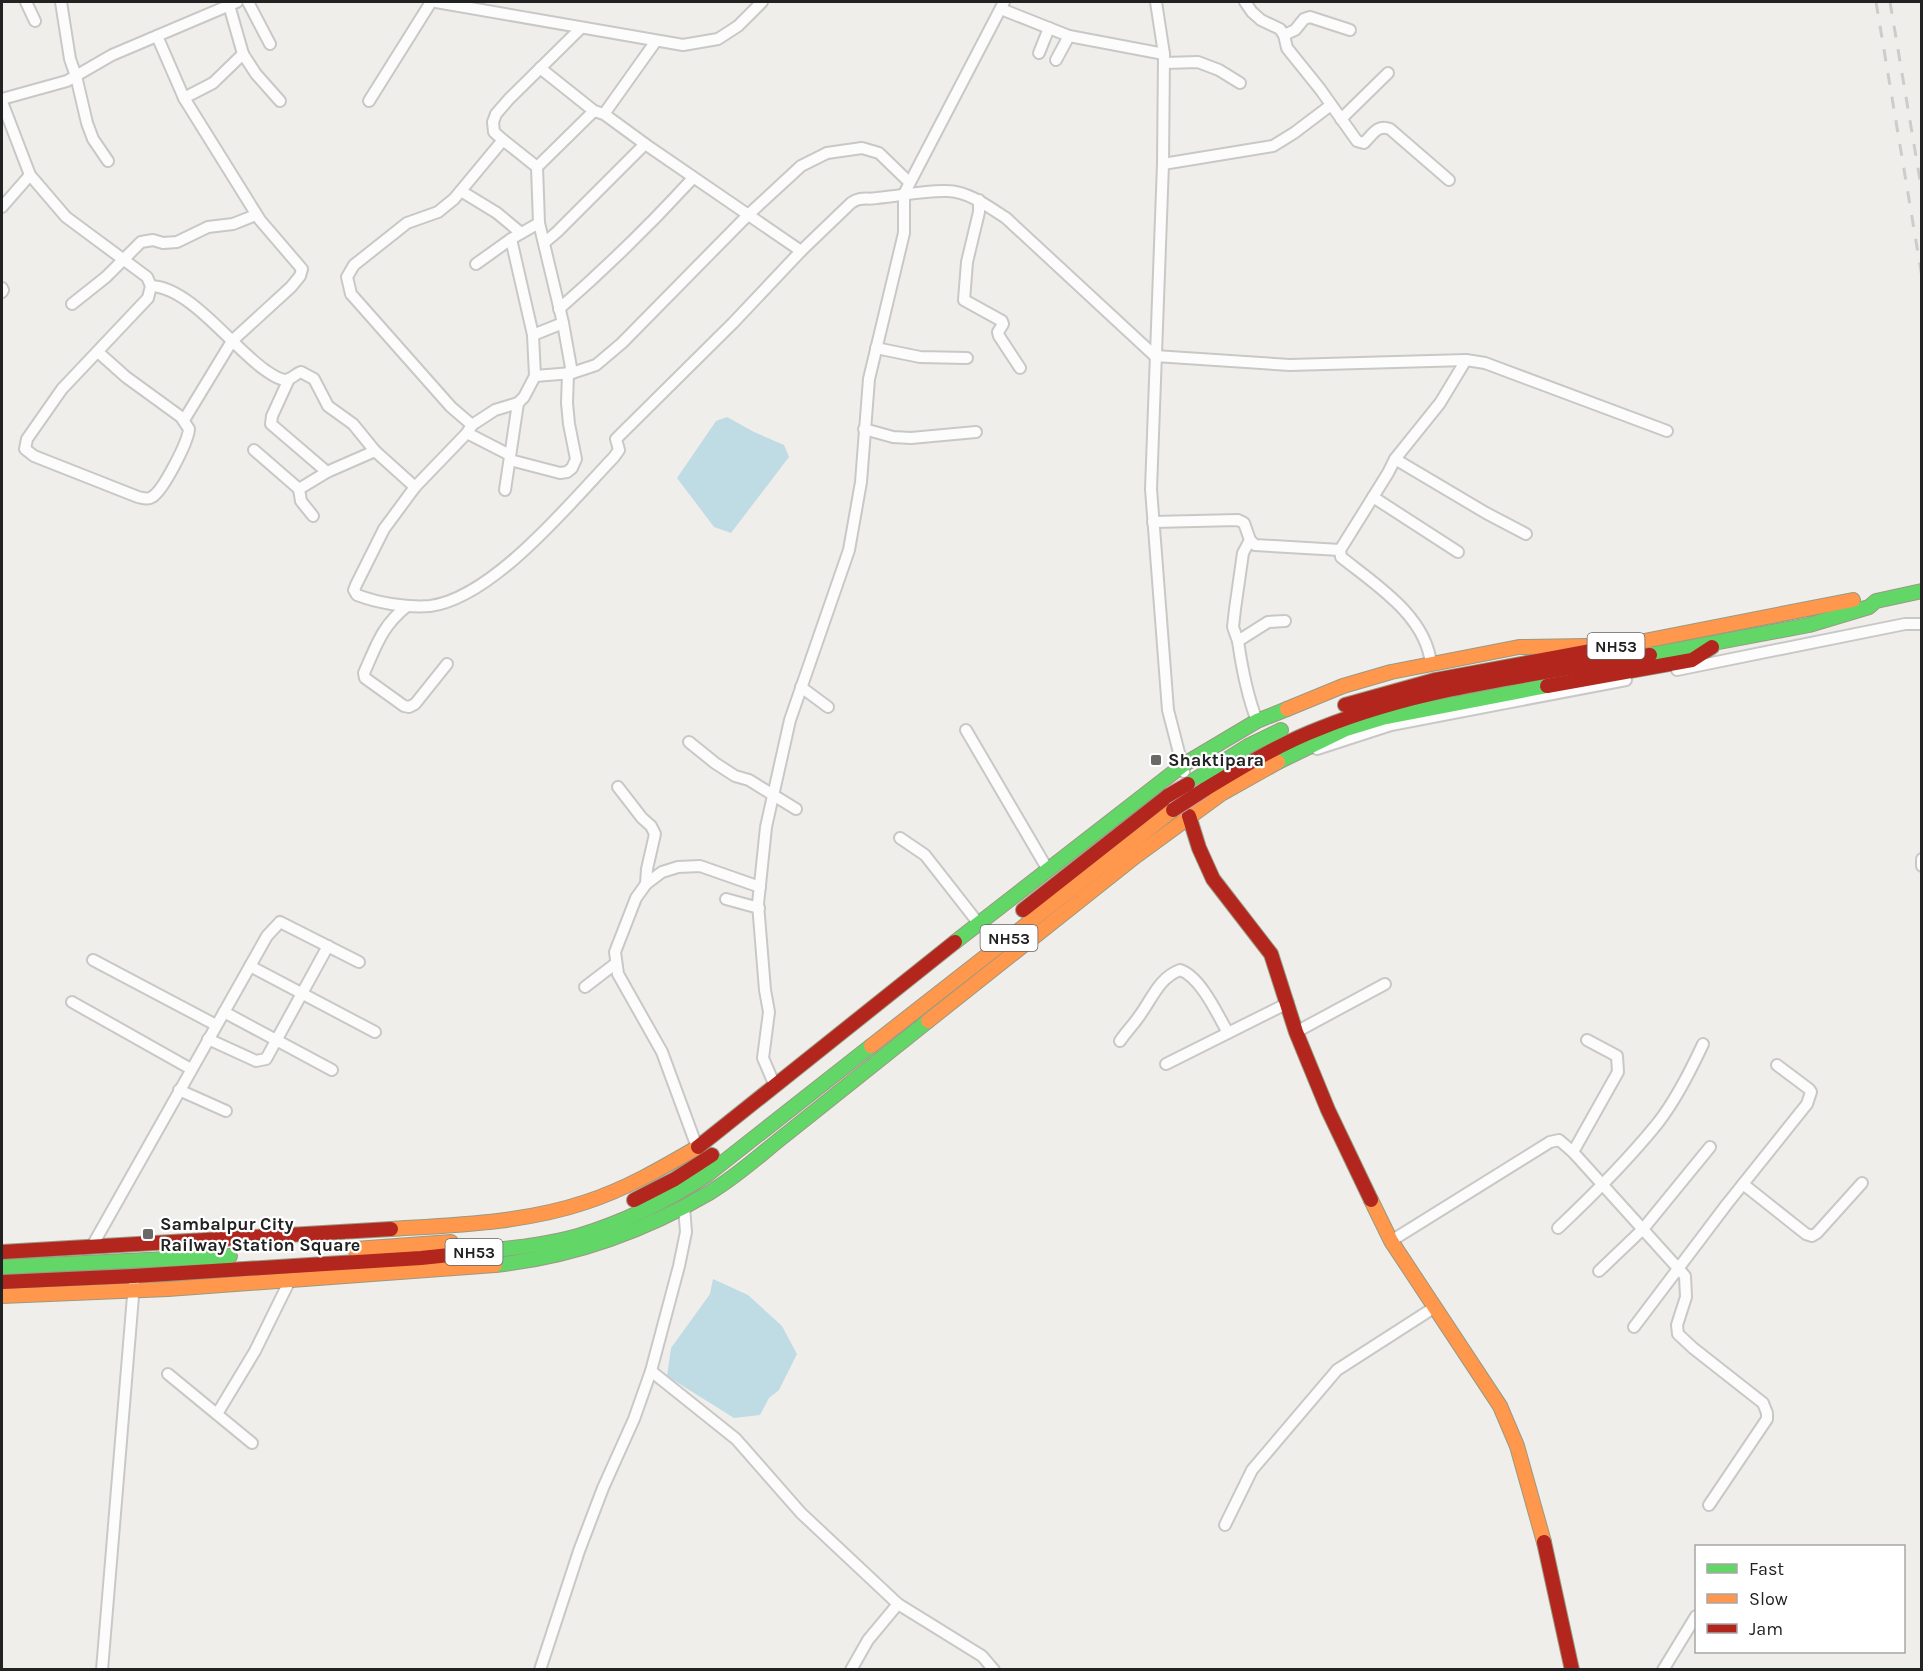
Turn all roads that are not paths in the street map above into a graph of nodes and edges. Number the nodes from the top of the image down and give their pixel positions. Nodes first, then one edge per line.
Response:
1 (26, 2) edge
2 (61, 2) edge
3 (248, 2) edge
4 (431, 2) edge
5 (436, 2) edge
6 (762, 2) edge
7 (1156, 2) edge
8 (1245, 2) edge
9 (233, 3) edge
10 (1003, 5) edge
11 (35, 21) dead end
12 (581, 28) junction
13 (1049, 28) junction
14 (1350, 30) dead end
15 (157, 36) junction
16 (1068, 36) junction
17 (1284, 36) junction
18 (656, 41) junction
19 (270, 44) dead end
20 (1039, 53) dead end
21 (243, 54) junction
22 (1164, 59) junction
23 (1056, 60) dead end
24 (540, 68) junction
25 (1388, 73) dead end
26 (76, 76) junction
27 (1240, 83) dead end
28 (184, 98) junction
29 (2, 100) edge
30 (369, 100) dead end
31 (280, 101) dead end
32 (1331, 105) junction
33 (599, 113) junction
34 (1341, 119) junction
35 (503, 140) junction
36 (645, 144) junction
37 (108, 161) dead end
38 (1163, 164) junction
39 (537, 167) junction
40 (30, 175) junction
41 (693, 177) junction
42 (1449, 180) dead end
43 (909, 182) junction
44 (461, 191) junction
45 (904, 194) junction
46 (980, 201) junction
47 (2, 207) edge
48 (256, 214) junction
49 (748, 215) junction
50 (539, 223) junction
51 (516, 236) junction
52 (544, 243) junction
53 (801, 251) junction
54 (124, 260) junction
55 (476, 264) dead end
56 (151, 286) junction
57 (72, 304) dead end
58 (559, 309) junction
59 (563, 323) junction
60 (533, 336) junction
61 (232, 341) junction
62 (876, 348) junction
63 (98, 352) junction
64 (1155, 356) junction
65 (967, 358) dead end
66 (1466, 360) junction
67 (1020, 368) dead end
68 (570, 373) junction
69 (535, 376) junction
70 (289, 379) junction
71 (518, 403) junction
72 (184, 420) junction
73 (470, 429) junction
74 (864, 429) junction
75 (1668, 431) dead end
76 (976, 432) dead end
77 (254, 450) dead end
78 (375, 451) junction
79 (510, 458) junction
80 (1395, 459) junction
81 (327, 472) junction
82 (415, 487) junction
83 (299, 489) junction
84 (505, 490) dead end
85 (1373, 497) junction
86 (313, 516) dead end
87 (1153, 522) junction
88 (1526, 534) dead end
89 (1250, 540) junction
90 (1340, 550) junction
91 (1458, 552) dead end
92 (1922, 591) edge
93 (1876, 600) junction
94 (407, 606) junction
95 (1285, 621) dead end
96 (1922, 624) edge
97 (1238, 641) junction
98 (1720, 643) junction
99 (1613, 646) junction
100 (447, 664) dead end
101 (1431, 664) junction
102 (801, 687) junction
103 (828, 707) dead end
104 (1360, 707) junction
105 (1310, 718) dead end
106 (1257, 721) junction
107 (1290, 726) dead end
108 (966, 730) dead end
109 (689, 742) dead end
110 (1296, 752) junction
111 (1183, 765) junction
112 (618, 788) dead end
113 (774, 794) junction
114 (796, 809) dead end
115 (1189, 816) junction
116 (900, 838) dead end
117 (1922, 859) edge
118 (1922, 866) edge
119 (1047, 870) junction
120 (646, 884) junction
121 (760, 887) junction
122 (726, 899) dead end
123 (759, 908) junction
124 (979, 924) junction
125 (328, 946) junction
126 (93, 960) dead end
127 (359, 963) dead end
128 (615, 964) junction
129 (250, 966) junction
130 (1385, 984) dead end
131 (585, 987) dead end
132 (301, 993) junction
133 (72, 1002) dead end
134 (1288, 1003) junction
135 (224, 1012) junction
136 (216, 1025) junction
137 (375, 1032) dead end
138 (879, 1032) junction
139 (1296, 1032) junction
140 (1228, 1033) junction
141 (208, 1039) junction
142 (1587, 1040) dead end
143 (277, 1041) junction
144 (1120, 1041) dead end
145 (1703, 1044) dead end
146 (1166, 1064) dead end
147 (1777, 1065) dead end
148 (191, 1069) junction
149 (332, 1070) dead end
150 (775, 1086) junction
151 (179, 1090) junction
152 (226, 1111) dead end
153 (697, 1147) junction
154 (1710, 1147) dead end
155 (1573, 1152) junction
156 (1862, 1183) dead end
157 (1743, 1184) junction
158 (1603, 1185) junction
159 (684, 1207) junction
160 (563, 1226) dead end
161 (1558, 1228) dead end
162 (1643, 1229) junction
163 (540, 1230) dead end
164 (1391, 1241) junction
165 (134, 1245) junction
166 (91, 1248) junction
167 (2, 1252) edge
168 (134, 1260) junction
169 (2, 1267) edge
170 (1679, 1267) junction
171 (1599, 1271) dead end
172 (290, 1280) junction
173 (2, 1282) edge
174 (134, 1283) junction
175 (2, 1296) edge
176 (1435, 1307) junction
177 (1634, 1328) dead end
178 (651, 1371) junction
179 (168, 1374) dead end
180 (217, 1414) junction
181 (252, 1443) dead end
182 (1708, 1505) dead end
183 (1225, 1525) dead end
184 (898, 1604) junction
185 (1695, 1618) edge
186 (102, 1670) edge
187 (540, 1670) edge
188 (851, 1670) edge
189 (994, 1670) edge
190 (1572, 1670) edge
191 (1664, 1670) edge

1 - 11 street
2 - 26 street
3 - 19 street
4 - 30 street
5 - 12 street
6 - 18 street
7 - 22 street
8 - 17 street
9 - 15 street
9 - 21 street
10 - 13 street
10 - 43 street
12 - 18 street
12 - 24 street
13 - 16 street
13 - 20 street
14 - 17 street
15 - 26 street
15 - 28 street
16 - 22 street
16 - 23 street
17 - 32 street
18 - 33 street
21 - 28 street
21 - 31 street
22 - 27 street
22 - 38 street
24 - 33 street
24 - 35 street
25 - 34 street
26 - 29 street
26 - 37 street
28 - 48 street
29 - 40 street
32 - 34 street
32 - 38 street
33 - 36 street
33 - 39 street
34 - 42 street
35 - 39 street
35 - 44 street
36 - 41 street
36 - 52 street
38 - 64 street
39 - 50 street
40 - 47 street
40 - 54 street
41 - 49 street
41 - 58 street
43 - 45 street
43 - 49 street
44 - 51 street
44 - 73 street
45 - 46 street
45 - 53 street
45 - 62 street
46 - 64 street
46 - 67 street
48 - 54 street
48 - 61 street
49 - 53 street
49 - 68 street
50 - 51 street
50 - 52 street
51 - 55 street
51 - 60 street
52 - 58 street
53 - 94 street
54 - 56 street
54 - 57 street
56 - 61 street
56 - 63 street
58 - 59 street
59 - 60 street
59 - 68 street
60 - 69 street
61 - 70 street
61 - 72 street
62 - 65 street
62 - 74 street
63 - 72 street
63 - 72 street
64 - 66 street
64 - 87 street
66 - 75 street
66 - 80 street
68 - 69 street
68 - 79 street
69 - 71 street
70 - 78 street
70 - 81 street
71 - 73 street
71 - 79 street
73 - 79 street
73 - 82 street
74 - 76 street
74 - 102 street
77 - 83 street
78 - 81 street
78 - 82 street
79 - 84 street
80 - 85 street
80 - 88 street
81 - 83 street
82 - 94 street
83 - 86 street
85 - 90 street
85 - 91 street
87 - 89 street
87 - 111 street
89 - 90 street
89 - 97 street
90 - 101 street
92 - 93 main road, NH53
93 - 98 main road, NH53
93 - 99 main road, NH53
94 - 100 street
95 - 97 street
96 - 110 street
97 - 106 street
98 - 104 main road, NH53
98 - 110 main road
99 - 101 main road
99 - 104 main road, NH53
101 - 106 main road
102 - 103 street
102 - 113 street
104 - 105 main road, NH53
104 - 138 main road, NH53, bridge
106 - 111 main road
107 - 138 main road, NH53, bridge
108 - 119 street
109 - 113 street
110 - 115 main road
111 - 115 street
111 - 119 main road
112 - 120 street
113 - 114 street
113 - 121 street
115 - 134 main road
115 - 159 main road
116 - 124 street
117 - 118 street
119 - 124 main road
120 - 121 street
120 - 128 street
121 - 123 street
122 - 123 street
123 - 150 street
124 - 150 main road
125 - 127 street
125 - 129 street
125 - 132 street
126 - 136 street
128 - 131 street
128 - 153 street
129 - 132 street
129 - 135 street
130 - 139 street
132 - 137 street
132 - 143 street
133 - 148 street
134 - 139 main road
134 - 140 street
135 - 136 street
135 - 143 street
136 - 141 street
138 - 160 main road, NH53
138 - 174 main road, NH53
139 - 164 main road
140 - 144 street
140 - 146 street
141 - 143 street
141 - 148 street
142 - 155 street
143 - 149 street
145 - 158 street
147 - 157 street
148 - 151 street
150 - 153 main road
151 - 152 street
151 - 166 street
153 - 165 main road
154 - 162 street
155 - 158 street
155 - 164 street
156 - 157 street
157 - 170 street
158 - 161 street
158 - 162 street
159 - 172 main road
159 - 178 street
162 - 170 street
162 - 171 street
163 - 168 main road, NH53
164 - 176 main road
165 - 166 main road
165 - 168 street
166 - 167 main road
168 - 169 main road, NH53
168 - 174 street
170 - 177 street
170 - 182 street
172 - 174 main road
172 - 180 street
173 - 174 main road, NH53
174 - 175 main road
174 - 186 street
176 - 183 street
176 - 190 main road
178 - 184 street
178 - 187 street
179 - 180 street
180 - 181 street
184 - 188 street
184 - 189 street
185 - 191 street

